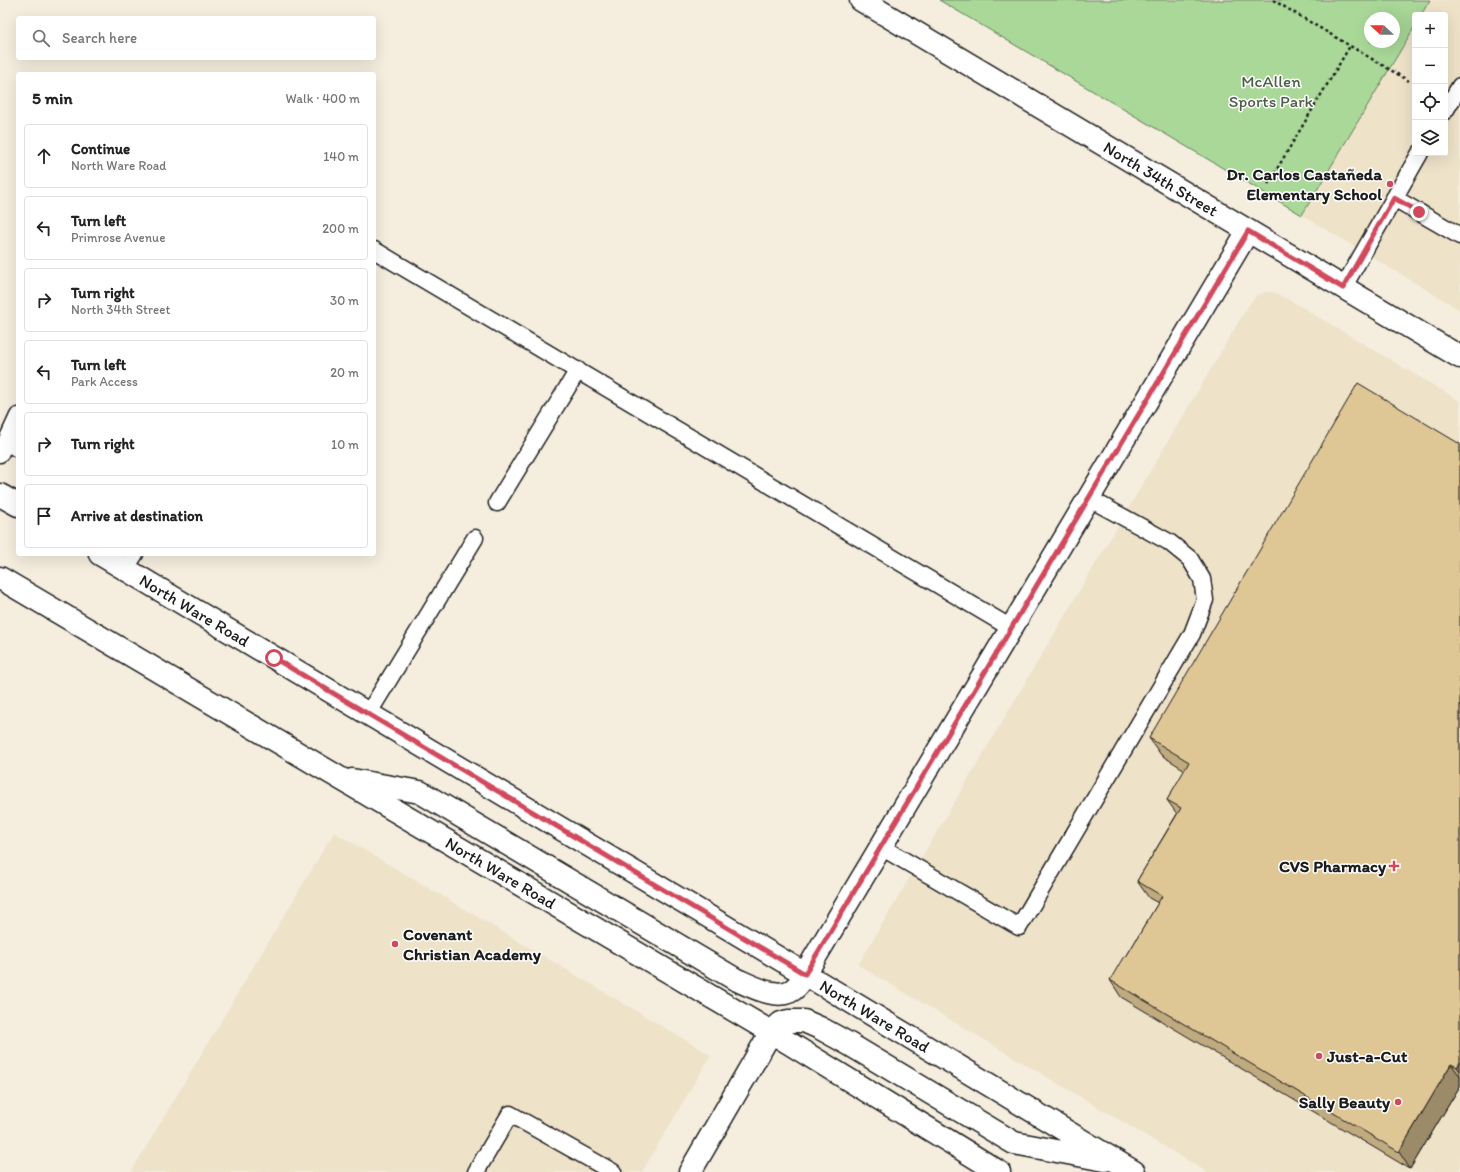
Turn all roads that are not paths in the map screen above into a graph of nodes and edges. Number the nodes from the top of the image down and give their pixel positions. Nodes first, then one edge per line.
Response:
1 (861, 0) edge
2 (1460, 86) edge
3 (1448, 106) edge
4 (1418, 156) edge
5 (1394, 198) junction
6 (1248, 231) junction
7 (1460, 236) edge
8 (376, 251) edge
9 (1343, 288) junction
10 (1460, 357) edge
11 (578, 370) junction
12 (16, 422) edge
13 (8, 448) edge
14 (0, 495) edge
15 (1088, 498) junction
16 (497, 503) dead end
17 (16, 505) edge
18 (475, 538) dead end
19 (108, 556) edge
20 (130, 562) edge
21 (0, 578) edge
22 (1011, 628) junction
23 (368, 714) junction
24 (337, 777) junction
25 (881, 847) junction
26 (805, 974) junction
27 (771, 1032) junction
28 (1126, 1167) edge
29 (476, 1172) edge
30 (613, 1172) edge
31 (690, 1172) edge
32 (999, 1172) edge

1 - 6 main road, North 34th Street
2 - 3 lane
4 - 5 lane
5 - 7 lane
5 - 9 lane
6 - 9 main road, North 34th Street
6 - 15 main road
8 - 11 lane
9 - 10 main road, North 34th Street
11 - 16 lane
11 - 22 lane
12 - 13 lane
14 - 17 main road
15 - 22 main road
15 - 25 lane
18 - 23 lane
19 - 20 main road, North Ware Road
20 - 23 main road, North Ware Road
21 - 24 main road, North Ware Road
22 - 25 main road
23 - 26 main road, North Ware Road
24 - 26 main road
24 - 27 main road, North Ware Road
25 - 26 main road
26 - 28 main road, North Ware Road
27 - 28 main road
27 - 31 main road
27 - 32 main road, North Ware Road
29 - 30 lane

